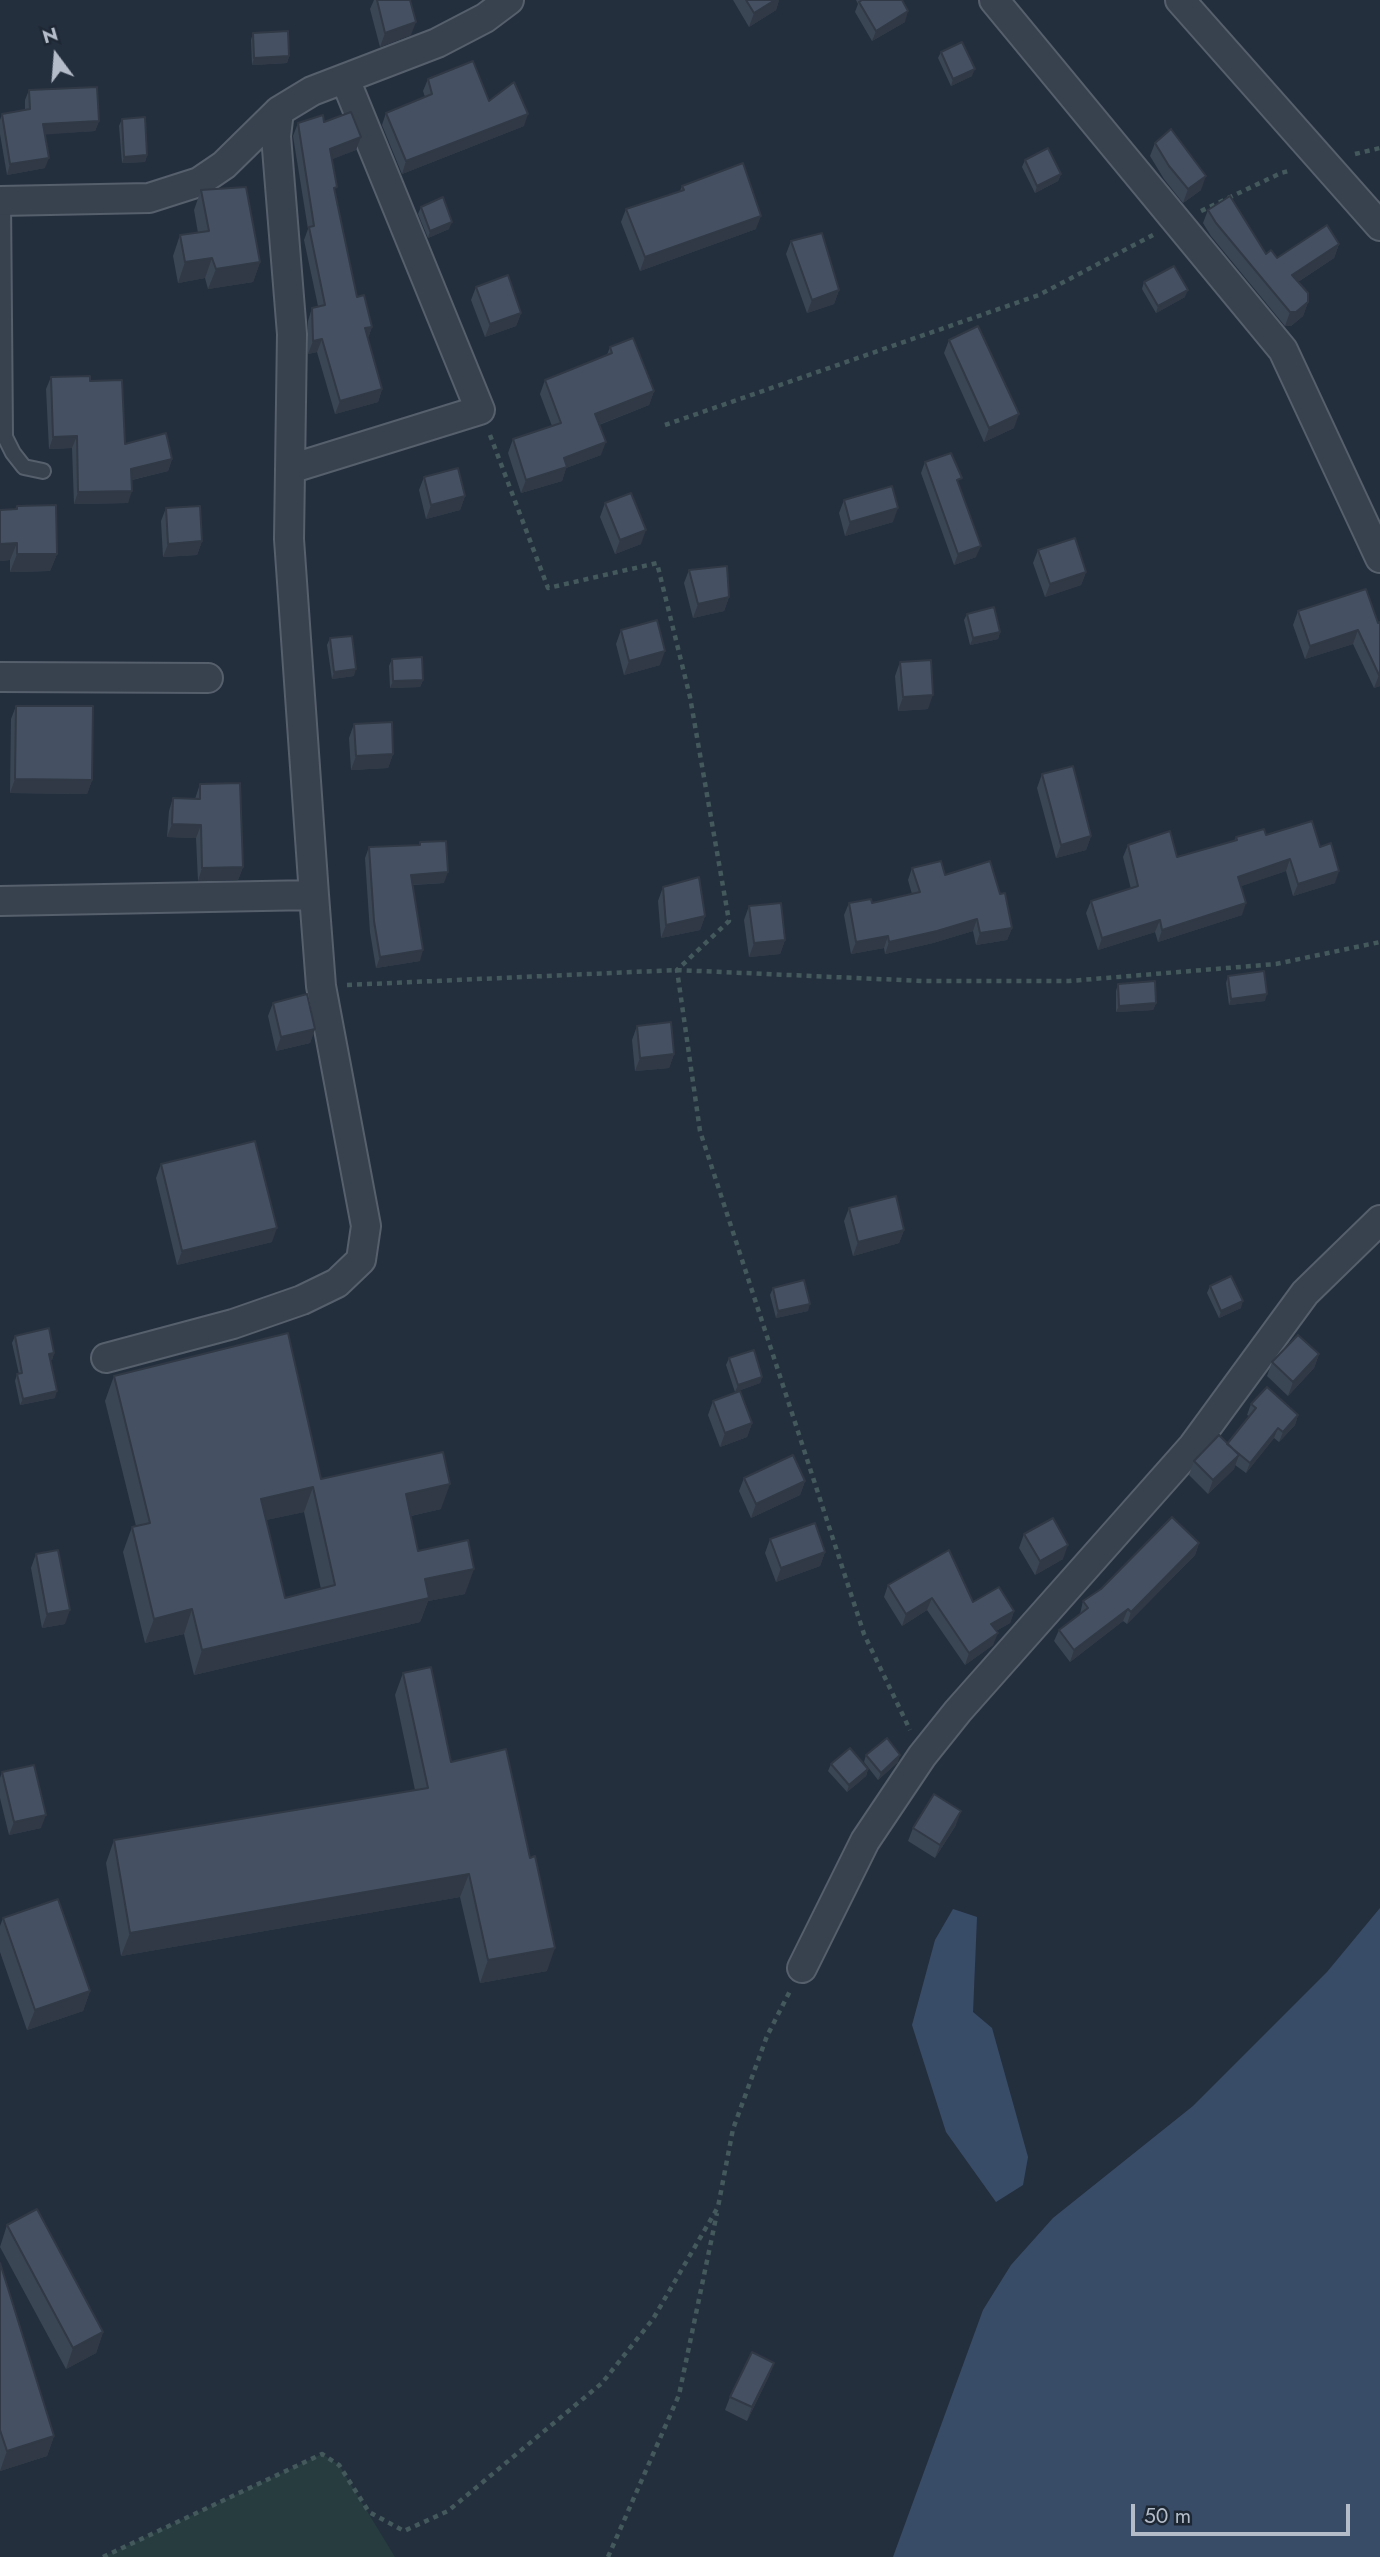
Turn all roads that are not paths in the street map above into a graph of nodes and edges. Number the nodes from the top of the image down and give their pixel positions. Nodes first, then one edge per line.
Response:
1 (509, 0) edge
2 (994, 0) edge
3 (1180, 0) edge
4 (345, 79) junction
5 (279, 111) junction
6 (1, 201) edge
7 (1380, 226) edge
8 (290, 469) junction
9 (43, 471) dead end
10 (1380, 558) edge
11 (0, 677) edge
12 (208, 678) dead end
13 (314, 895) junction
14 (0, 901) edge
15 (1380, 1220) edge
16 (106, 1358) dead end
17 (802, 1968) road end

1 - 4 street
2 - 10 street
3 - 7 street
4 - 5 street
4 - 8 street
5 - 6 street
5 - 8 street
6 - 9 lane
8 - 13 street
11 - 12 street
13 - 14 street
13 - 16 street
15 - 17 street

